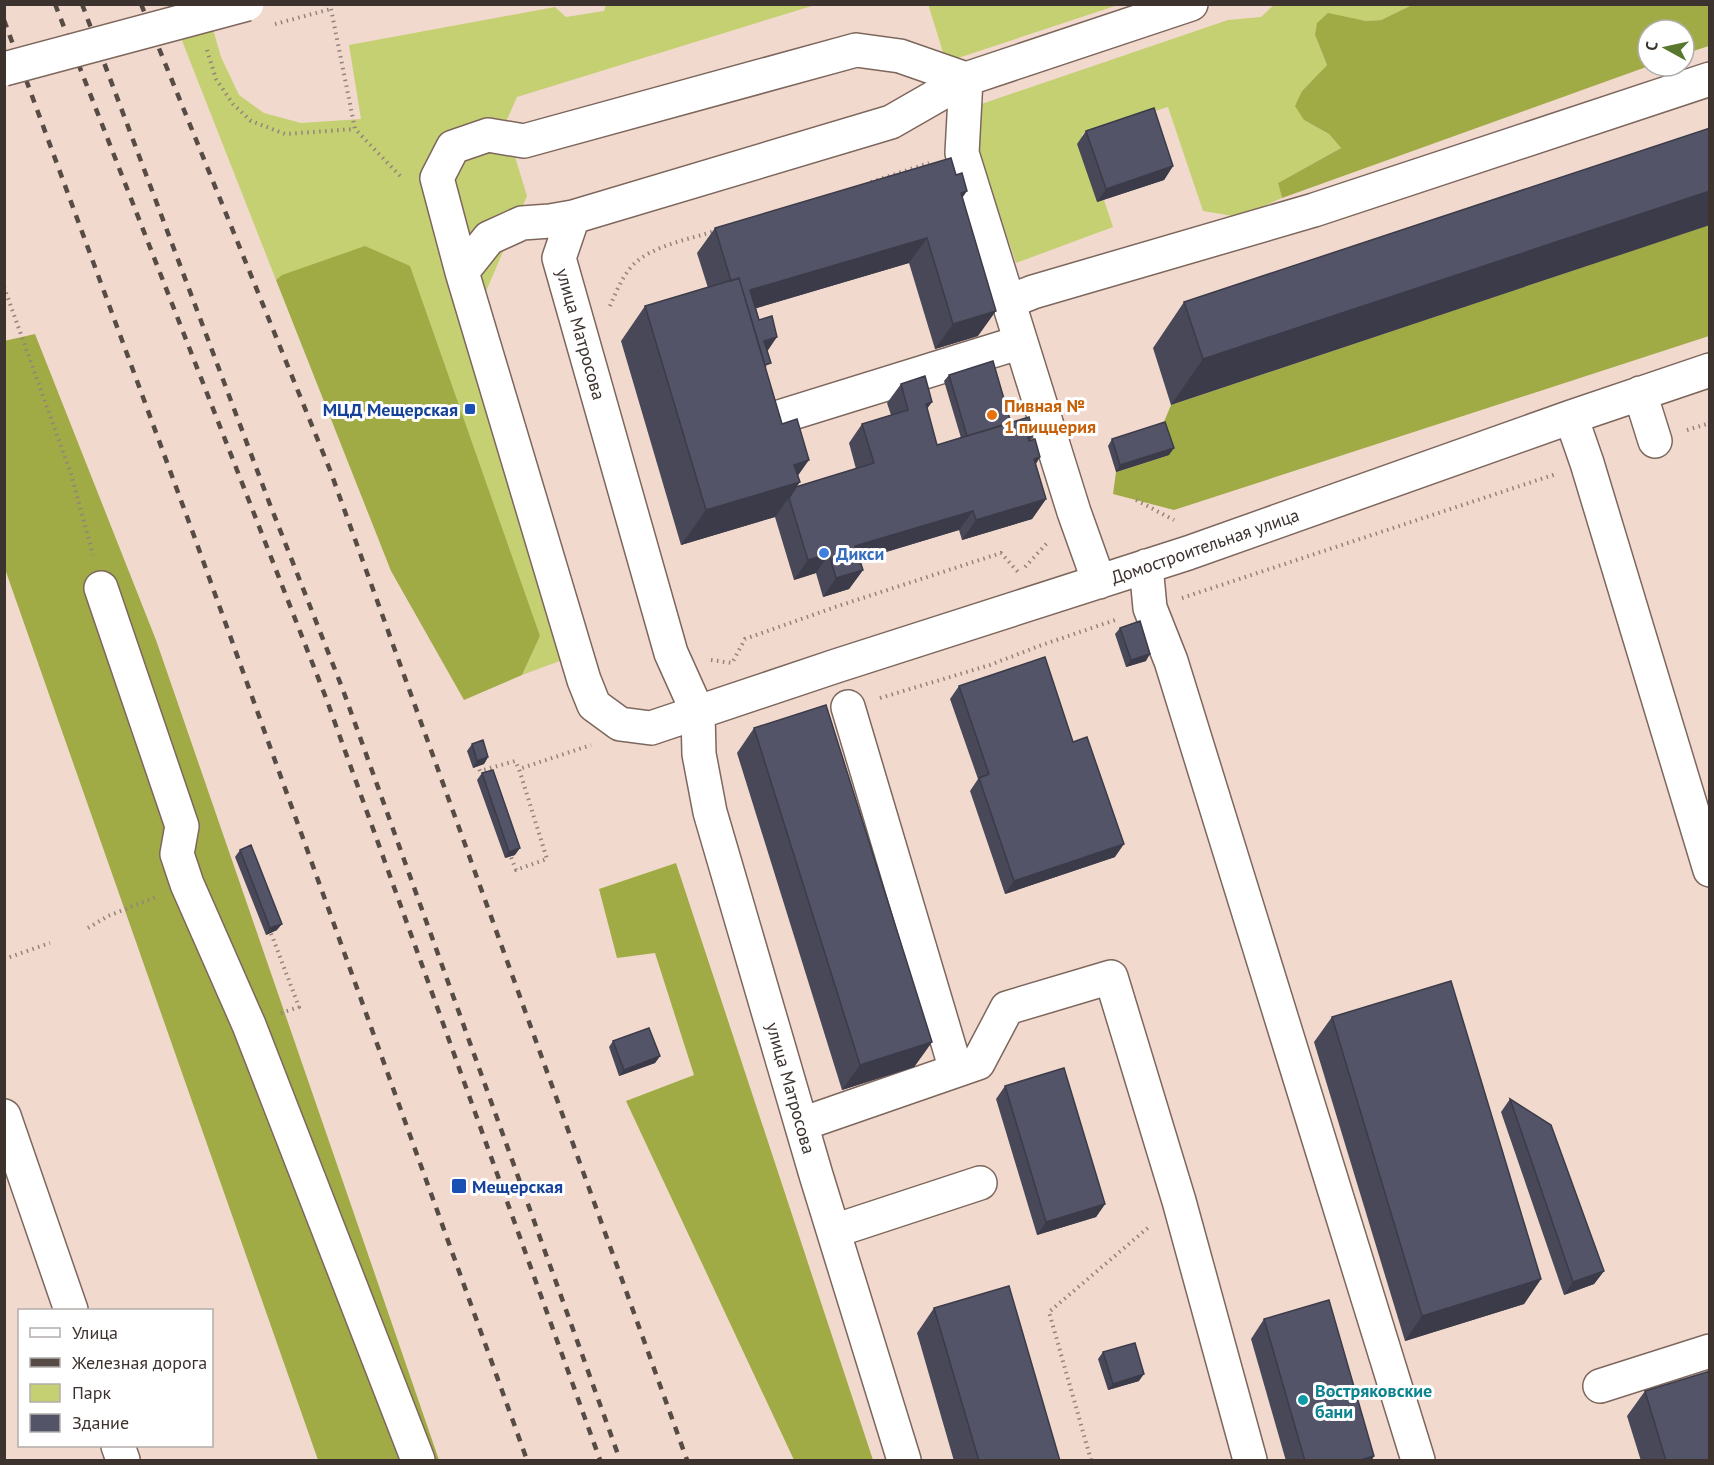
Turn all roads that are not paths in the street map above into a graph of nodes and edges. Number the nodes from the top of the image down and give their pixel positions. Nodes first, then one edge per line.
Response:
1 (248, 4) edge
2 (1191, 4) edge
3 (4, 69) edge
4 (966, 79) junction
5 (1710, 79) edge
6 (573, 217) junction
7 (462, 272) junction
8 (1008, 302) junction
9 (1020, 342) junction
10 (1710, 370) edge
11 (1640, 393) junction
12 (1571, 417) junction
13 (760, 423) edge
14 (1655, 441) dead end
15 (1146, 566) junction
16 (1099, 582) junction
17 (101, 588) road end
18 (848, 707) road end
19 (698, 713) junction
20 (1710, 870) edge
21 (956, 1070) junction
22 (4, 1116) edge
23 (802, 1124) junction
24 (980, 1183) dead end
25 (834, 1231) junction
26 (69, 1309) edge
27 (1710, 1351) edge
28 (1600, 1386) dead end
29 (117, 1447) edge
30 (123, 1461) edge
31 (418, 1461) edge
32 (904, 1461) edge
33 (1250, 1461) edge
34 (1418, 1461) edge

1 - 3 main road, bridge
2 - 4 main road
4 - 6 main road
4 - 7 main road
4 - 8 main road
5 - 8 main road
6 - 7 main road
6 - 19 main road, улица Матросова
7 - 19 main road
8 - 9 main road
9 - 13 main road
9 - 16 main road
10 - 11 main road, Домостроительная улица
11 - 12 main road, Домостроительная улица
11 - 14 main road
12 - 15 main road, Домостроительная улица
12 - 20 main road
15 - 16 main road, Домостроительная улица
15 - 34 main road
16 - 19 main road, Домостроительная улица
17 - 31 main road
18 - 21 main road
19 - 23 main road, улица Матросова
21 - 23 main road
21 - 33 main road
22 - 26 main road
23 - 25 main road, улица Матросова
24 - 25 main road
25 - 32 main road, улица Матросова
27 - 28 main road
29 - 30 main road

